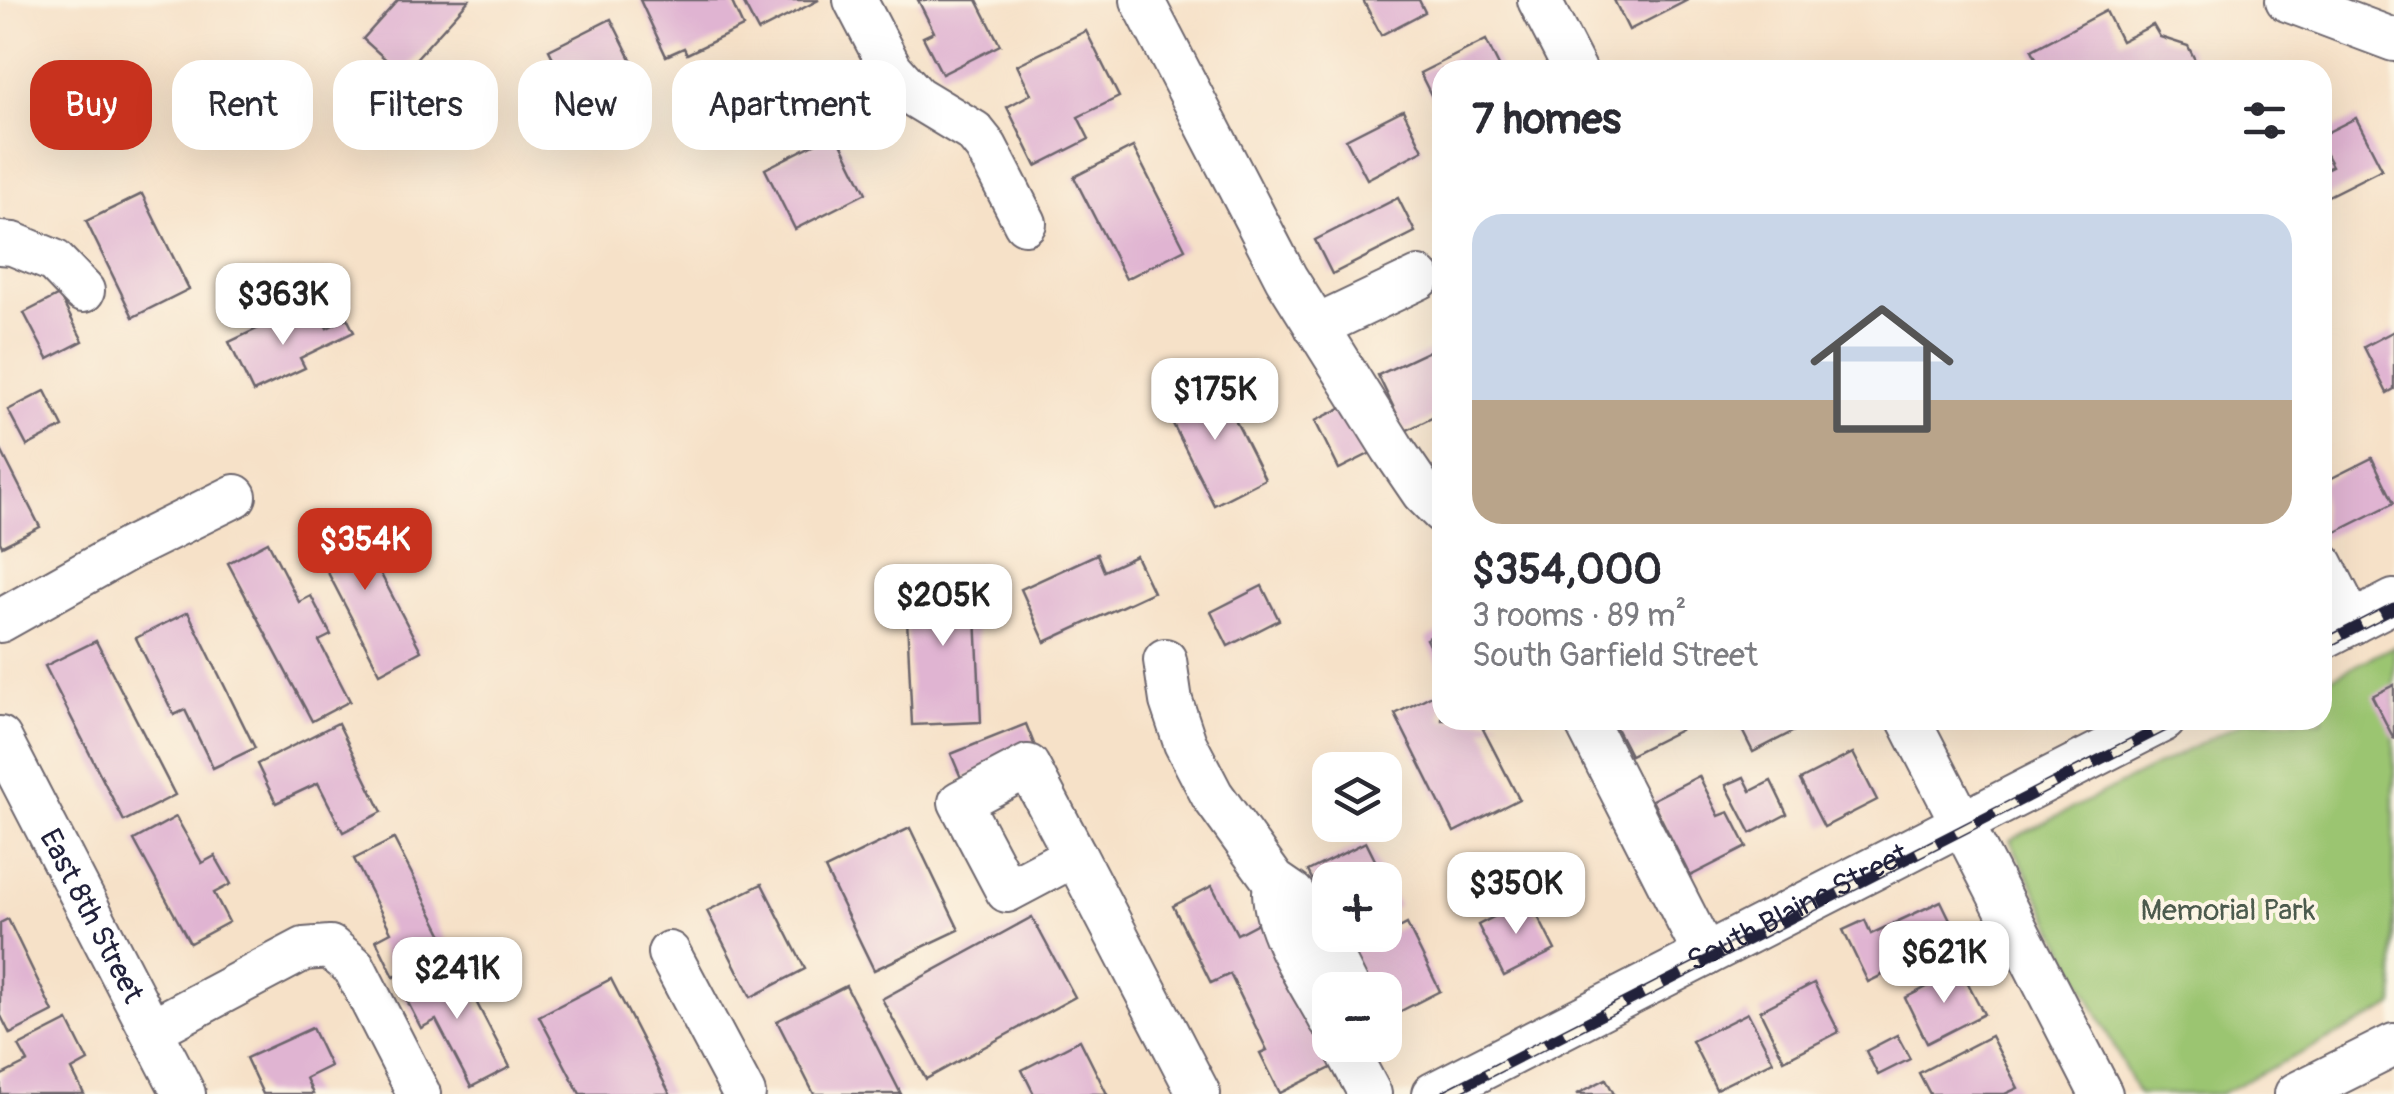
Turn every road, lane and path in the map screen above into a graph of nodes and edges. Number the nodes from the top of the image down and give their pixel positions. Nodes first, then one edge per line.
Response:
1 (856, 0) edge
2 (1142, 0) edge
3 (1539, 0) edge
4 (2296, 2) edge
5 (2394, 40) edge
6 (1570, 60) edge
7 (1025, 223) dead end
8 (0, 243) edge
9 (1419, 278) dead end
10 (83, 291) dead end
11 (1316, 327) junction
12 (235, 496) dead end
13 (1432, 501) edge
14 (2394, 602) edge
15 (0, 621) edge
16 (2337, 631) edge
17 (1166, 660) dead end
18 (1590, 730) edge
19 (1913, 730) edge
20 (2145, 730) edge
21 (0, 738) edge
22 (1962, 824) junction
23 (1075, 855) dead end
24 (1274, 881) junction
25 (669, 953) dead end
26 (1704, 955) junction
27 (1340, 972) edge
28 (1312, 985) edge
29 (152, 1030) junction
30 (2394, 1044) edge
31 (1353, 1062) edge
32 (1385, 1062) edge
33 (1457, 1088) edge
34 (184, 1094) edge
35 (419, 1094) edge
36 (744, 1094) edge
37 (1199, 1094) edge
38 (1370, 1094) edge
39 (1401, 1094) edge
40 (2100, 1094) edge
41 (2296, 1094) edge

1 - 7 street
2 - 11 street
3 - 6 street
4 - 5 street
8 - 10 street
9 - 11 street
11 - 13 street
12 - 15 street
14 - 16 street
17 - 24 street
18 - 26 street
19 - 22 street
20 - 22 street, South Blaine Street
21 - 29 street, East 8th Street
22 - 26 street, South Blaine Street
22 - 40 street
23 - 37 street
24 - 27 street
24 - 28 street
25 - 36 street
26 - 33 street, South Blaine Street
29 - 34 street, East 8th Street
29 - 35 street
30 - 41 street
31 - 38 street
32 - 39 street

